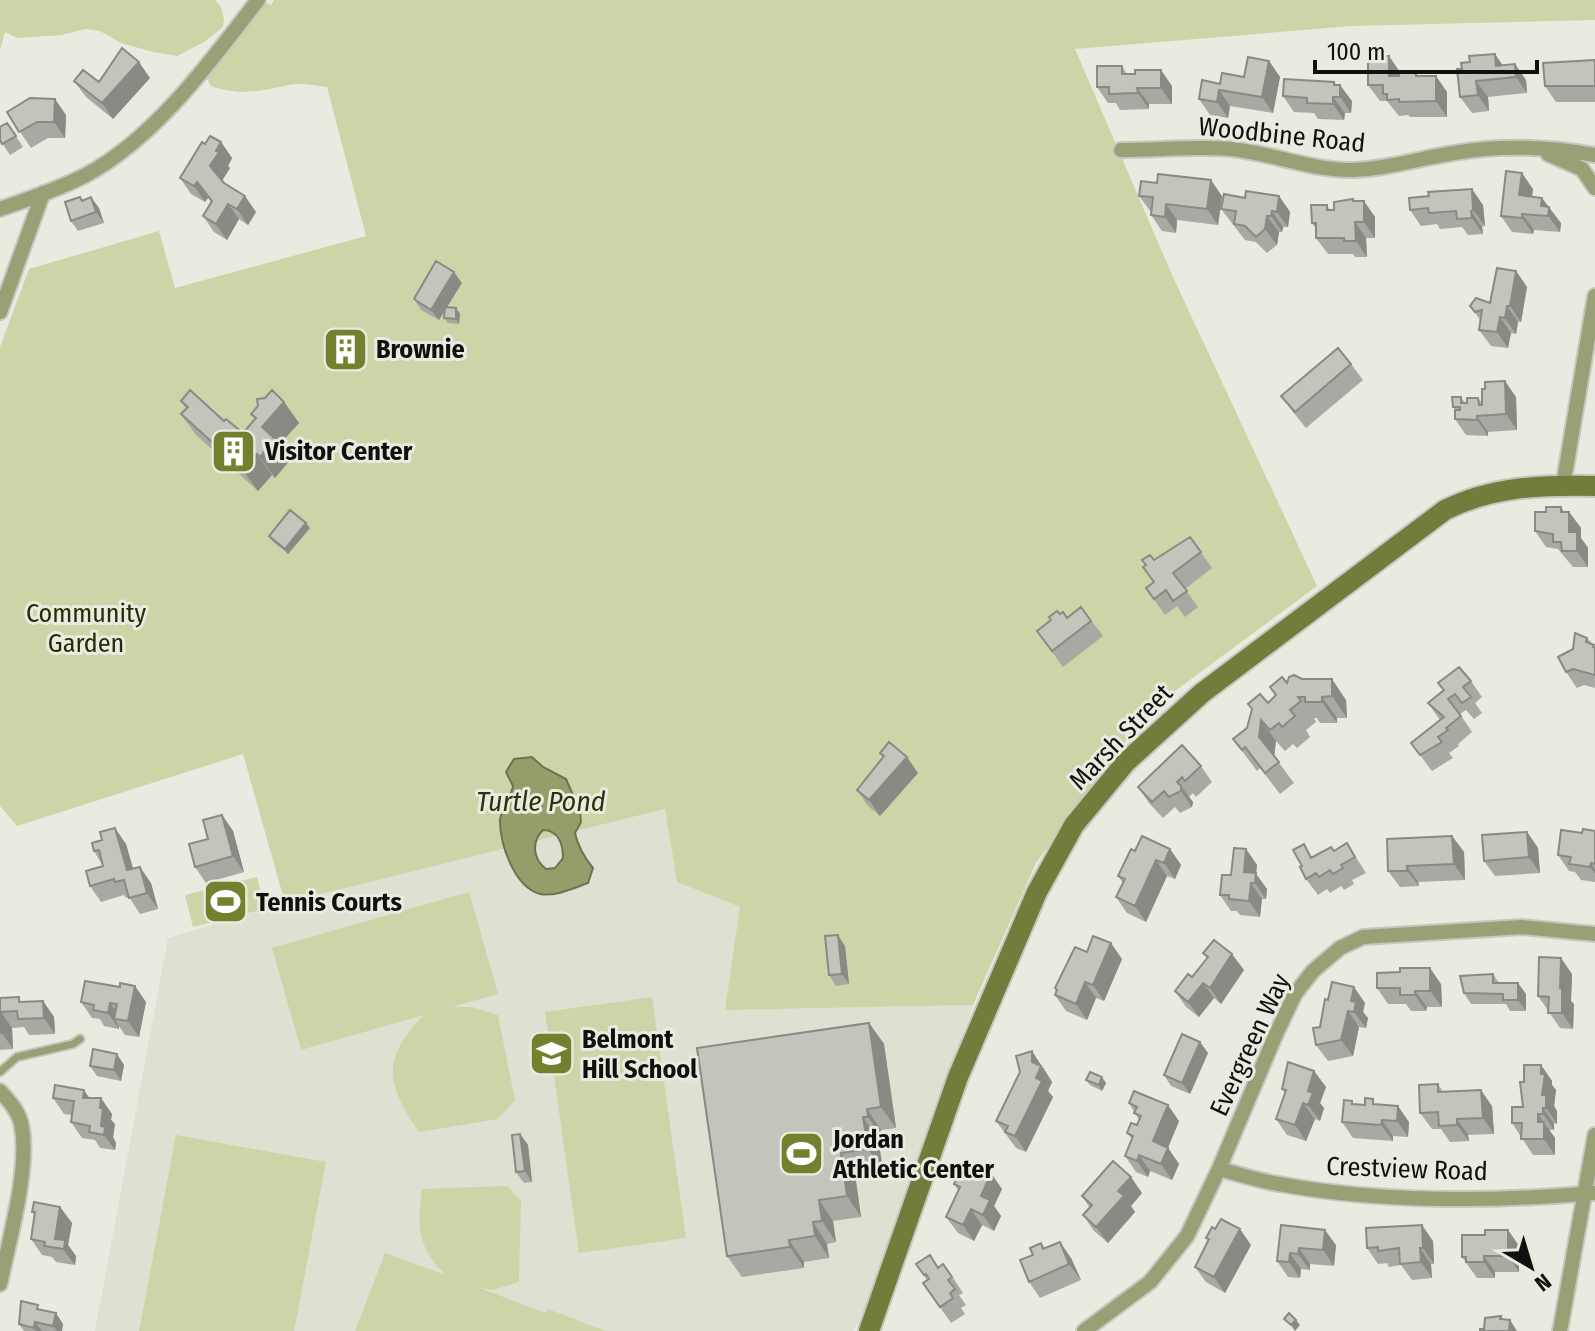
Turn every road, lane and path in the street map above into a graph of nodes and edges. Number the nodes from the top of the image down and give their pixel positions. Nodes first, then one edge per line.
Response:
1 (258, 0) edge
2 (1532, 149) junction
3 (1121, 150) dead end
4 (1595, 155) edge
5 (1595, 188) edge
6 (43, 193) junction
7 (0, 209) edge
8 (1595, 296) edge
9 (0, 312) edge
10 (1563, 486) junction
11 (1595, 486) edge
12 (1595, 934) edge
13 (80, 1039) dead end
14 (0, 1072) edge
15 (5, 1096) edge
16 (1595, 1135) edge
17 (1219, 1169) junction
18 (1589, 1193) edge
19 (0, 1284) edge
20 (869, 1331) edge
21 (1084, 1331) edge
22 (1560, 1331) edge

1 - 6 street
2 - 3 street, Woodbine Road
2 - 4 street, Woodbine Road
2 - 5 street, Woodbine Road
6 - 7 street
6 - 9 street
8 - 10 street
10 - 11 street, Marsh Street
10 - 20 street, Marsh Street
12 - 17 street, Evergreen Way
13 - 14 lane
15 - 19 street
16 - 18 street
17 - 18 street, Crestview Road
17 - 21 street, Evergreen Way
18 - 22 street

